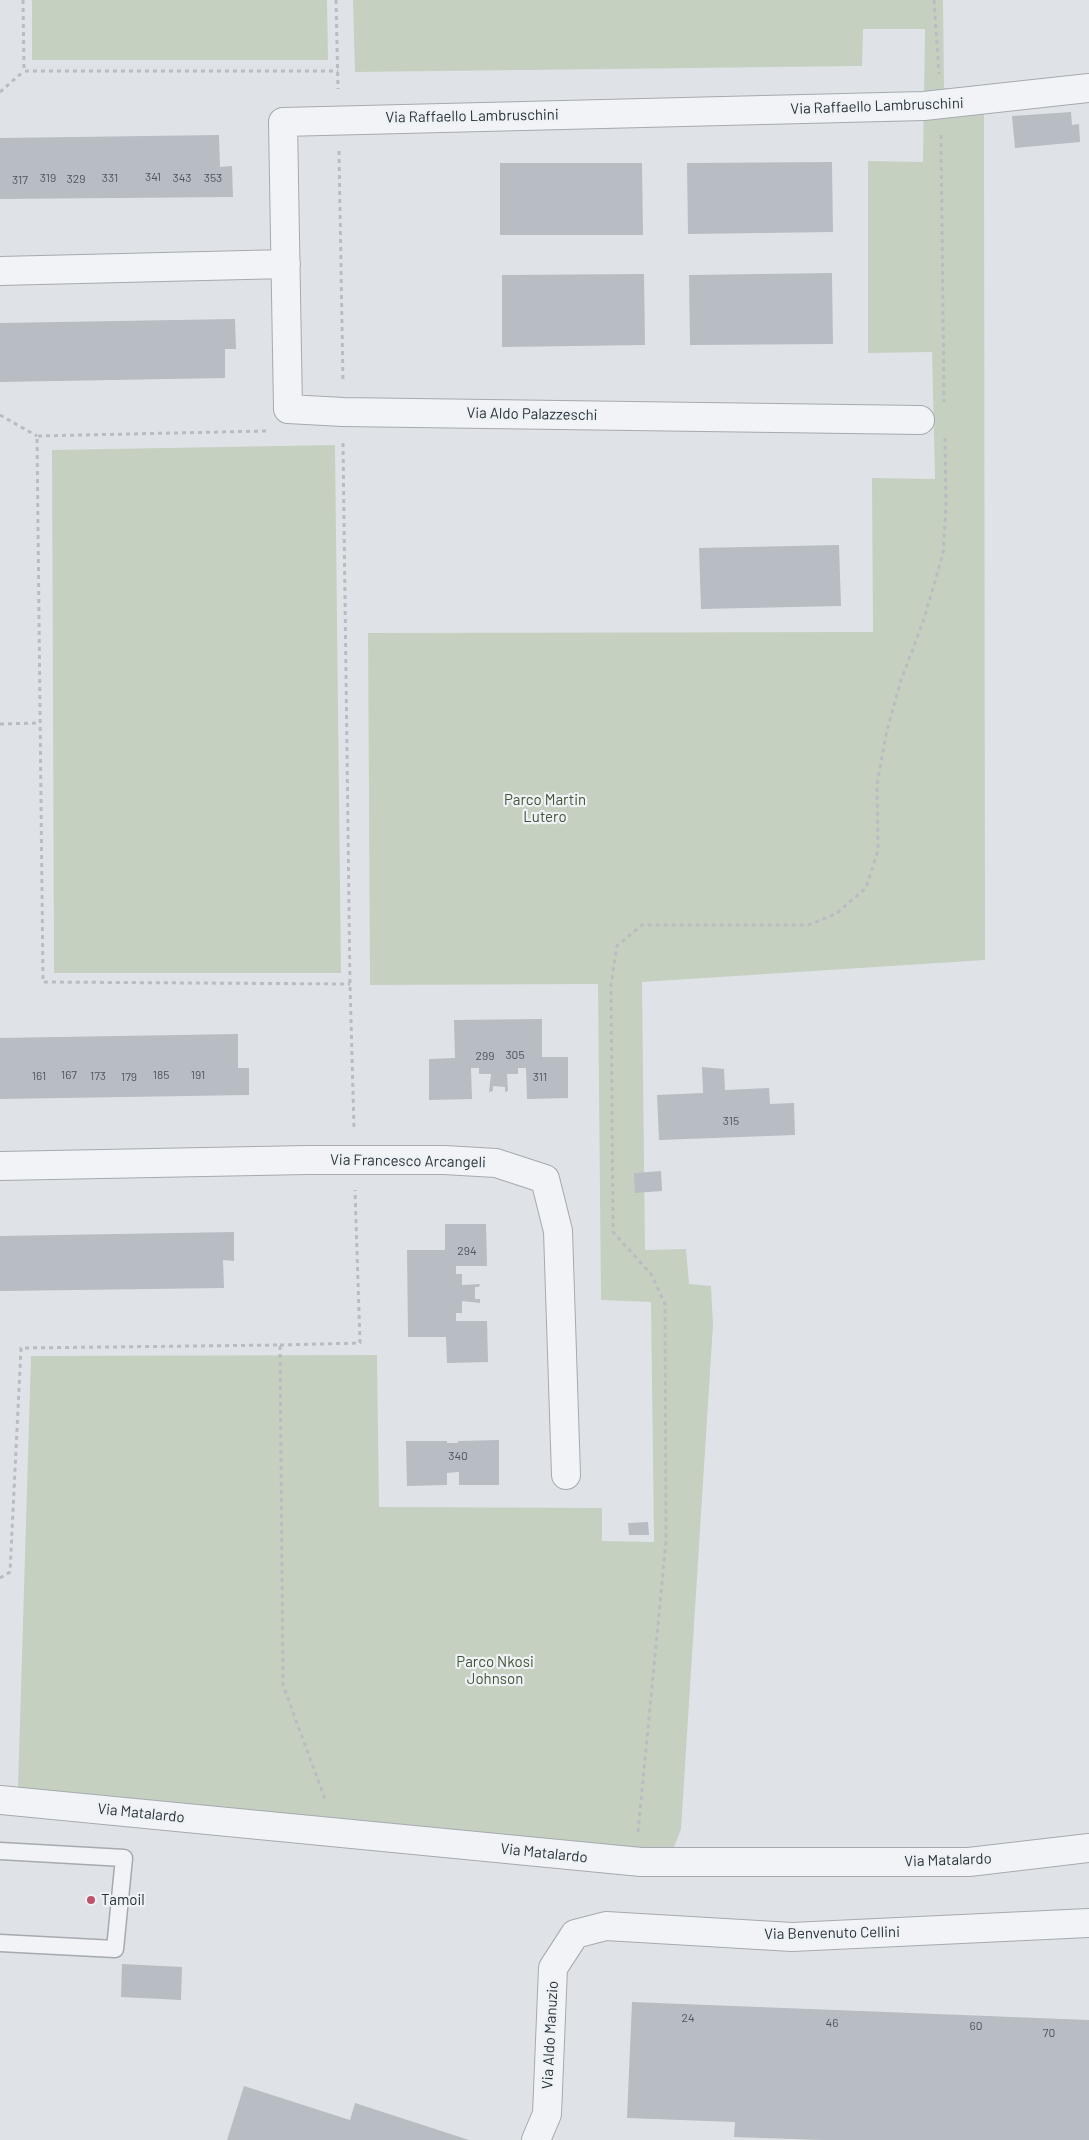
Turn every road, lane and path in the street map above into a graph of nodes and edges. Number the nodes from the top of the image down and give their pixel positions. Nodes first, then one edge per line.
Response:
1 (23, 0) edge
2 (336, 0) edge
3 (934, 0) edge
4 (24, 71) junction
5 (338, 71) junction
6 (1089, 88) edge
7 (0, 92) edge
8 (940, 105) junction
9 (339, 119) junction
10 (286, 264) junction
11 (0, 271) edge
12 (343, 412) junction
13 (0, 415) edge
14 (936, 420) junction
15 (274, 431) dead end
16 (37, 436) junction
17 (40, 723) junction
18 (0, 724) edge
19 (350, 984) junction
20 (354, 1160) junction
21 (0, 1166) edge
22 (280, 1345) junction
23 (566, 1475) dead end
24 (0, 1578) edge
25 (0, 1800) edge
26 (338, 1833) junction
27 (1089, 1848) edge
28 (0, 1851) edge
29 (635, 1862) junction
30 (1089, 1922) edge
31 (575, 1934) joint
32 (0, 1944) edge
33 (536, 2140) edge

1 - 4 path
2 - 5 path
3 - 8 path
4 - 5 path
4 - 7 path
5 - 9 path
6 - 8 street, Via Raffaello Lambruschini
8 - 9 street, Via Raffaello Lambruschini
8 - 14 path
9 - 10 street, Via Raffaello Lambruschini
9 - 12 path
10 - 11 street
10 - 12 street, Via Aldo Palazzeschi
12 - 14 street, Via Aldo Palazzeschi
12 - 19 path
13 - 16 path
14 - 29 path
15 - 16 path
16 - 17 path
17 - 18 path
17 - 19 path
19 - 20 path
20 - 21 street, Via Francesco Arcangeli
20 - 22 path
20 - 23 street, Via Francesco Arcangeli
22 - 24 path
22 - 26 path
25 - 26 street, Via Matalardo
26 - 29 street, Via Matalardo
27 - 29 street, Via Matalardo
28 - 32 lane
30 - 31 street, Via Benvenuto Cellini
31 - 33 street, Via Aldo Manuzio

